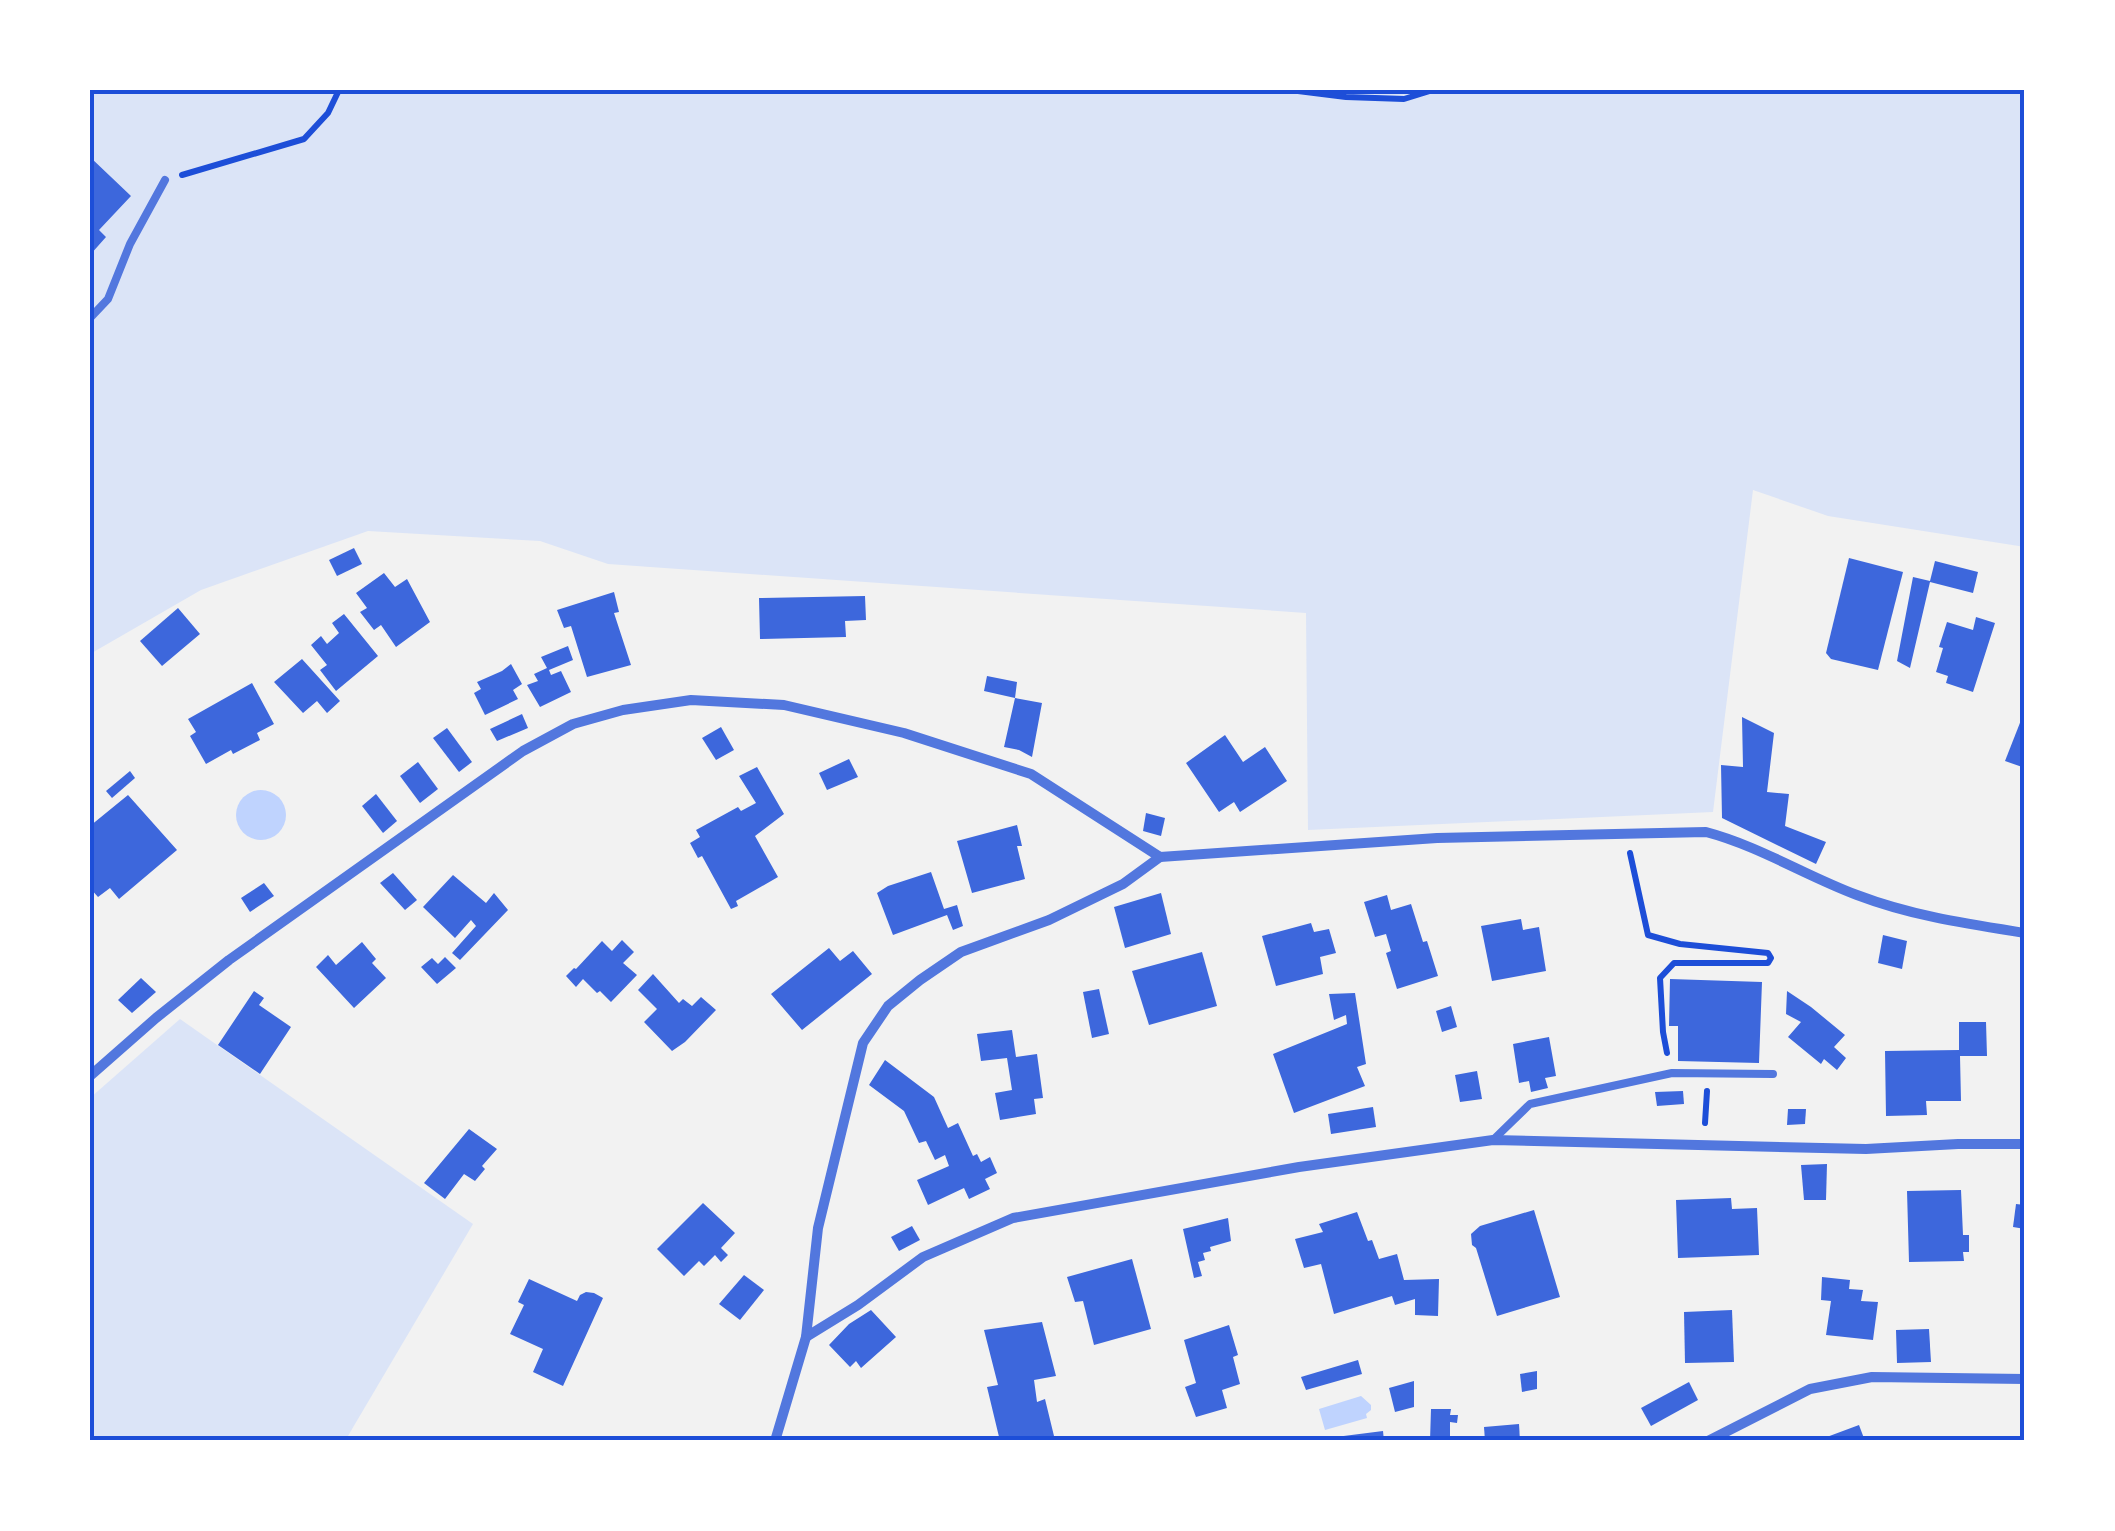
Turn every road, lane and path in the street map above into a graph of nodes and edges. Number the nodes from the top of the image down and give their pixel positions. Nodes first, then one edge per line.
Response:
1 (340, 90) edge
2 (1290, 90) edge
3 (1433, 90) edge
4 (165, 180) joint
5 (90, 318) edge
6 (1626, 835) junction
7 (1160, 857) junction
8 (2025, 933) edge
9 (1663, 1032) dead end
10 (1773, 1074) dead end
11 (1708, 1075) junction
12 (90, 1076) edge
13 (1493, 1140) junction
14 (1704, 1144) junction
15 (2025, 1144) edge
16 (806, 1337) junction
17 (2025, 1379) edge
18 (775, 1441) edge
19 (1708, 1441) edge

1 - 4 path
2 - 3 path
4 - 5 lane
6 - 7 street
6 - 8 street
6 - 9 path
7 - 12 street
7 - 16 street
10 - 11 lane
11 - 13 lane
11 - 14 path
13 - 14 street
13 - 16 street
14 - 15 street
16 - 18 street
17 - 19 street

